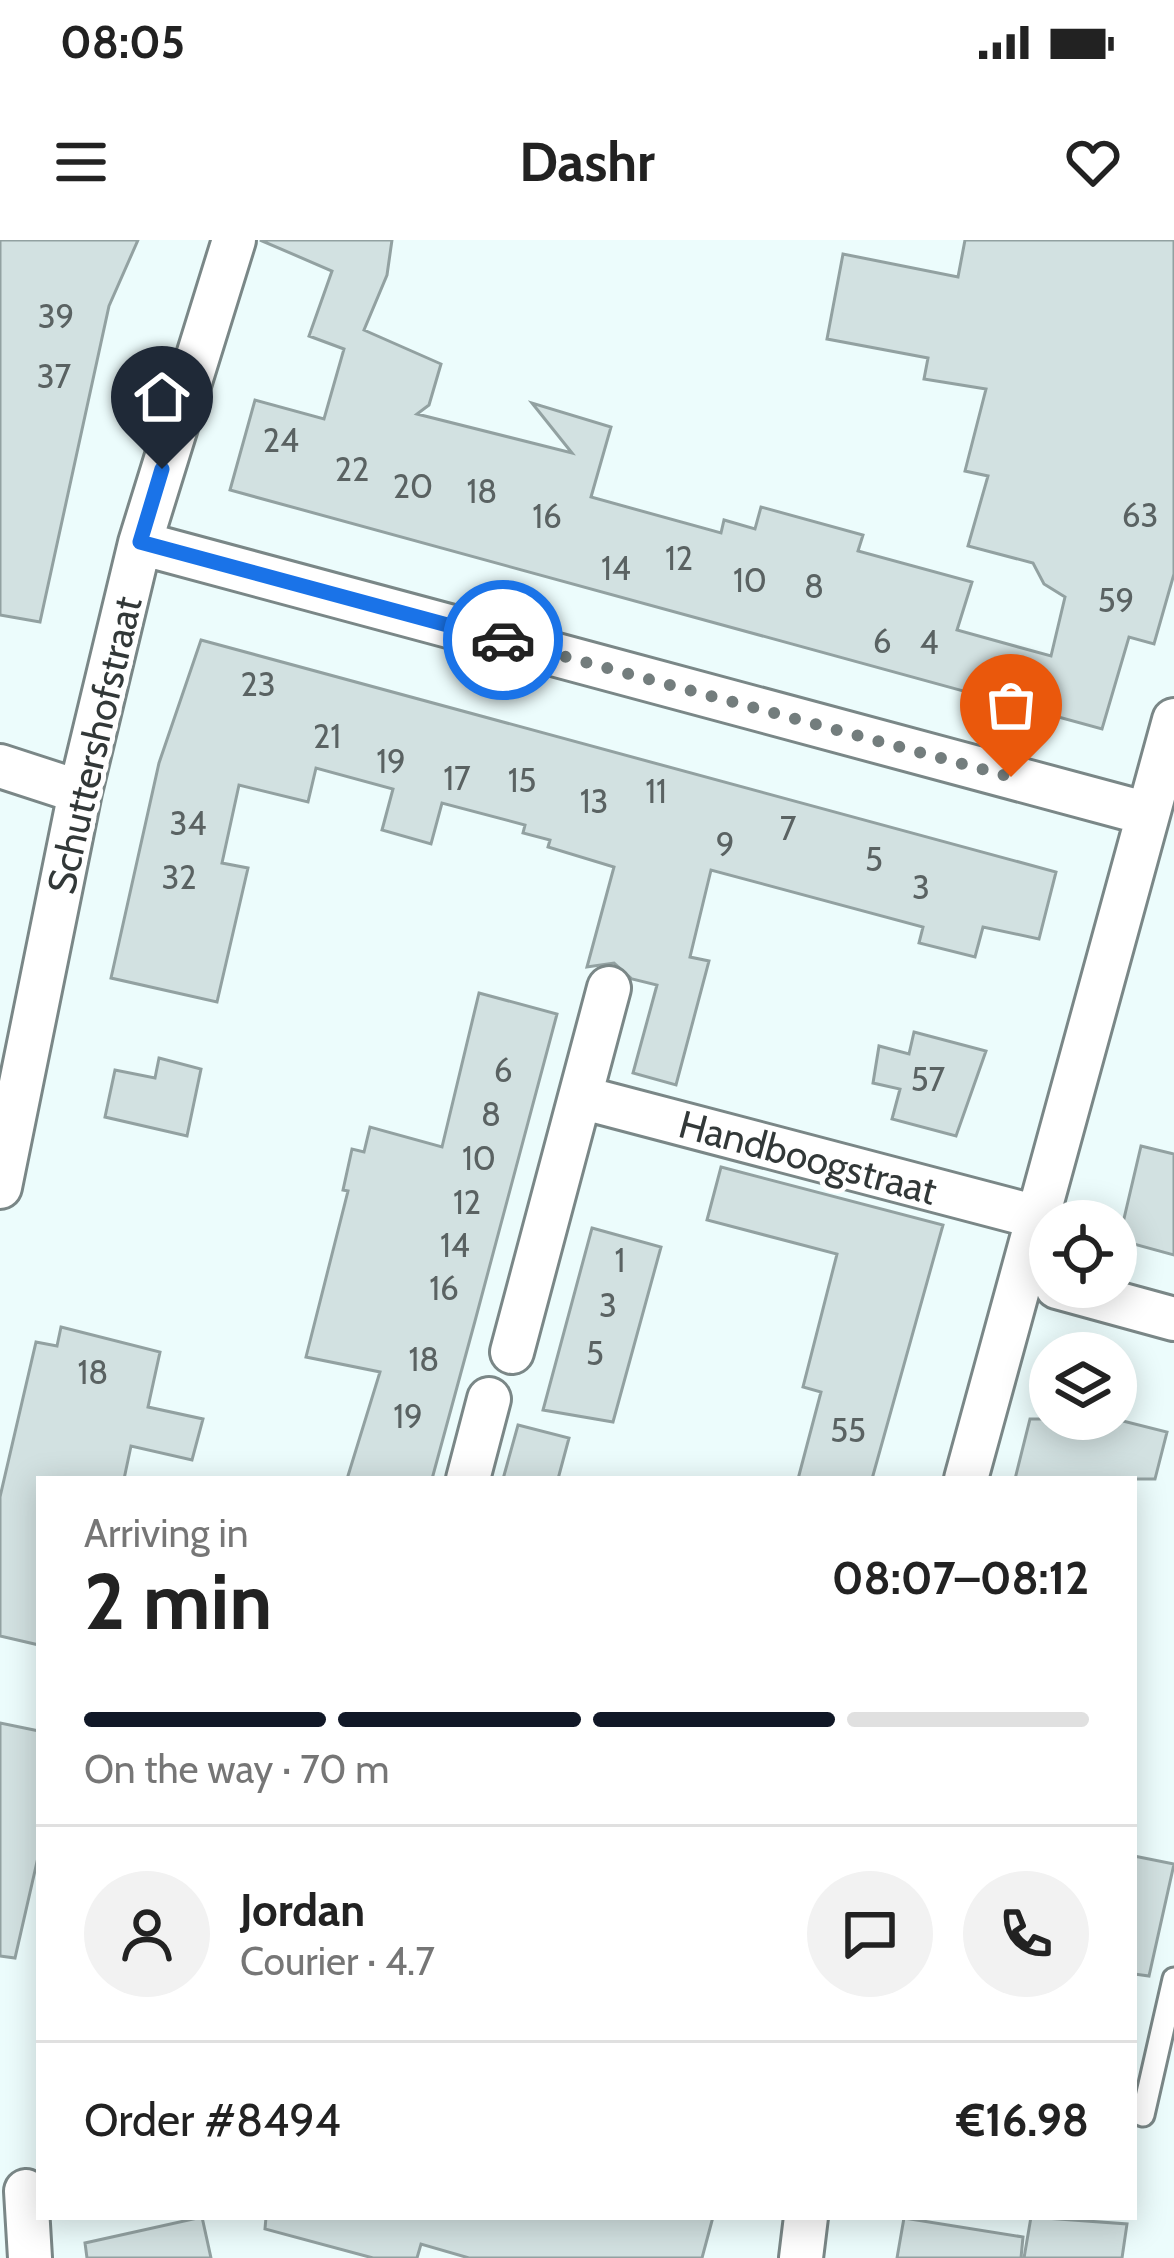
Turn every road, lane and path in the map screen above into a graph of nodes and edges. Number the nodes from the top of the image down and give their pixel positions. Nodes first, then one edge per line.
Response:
1 (235, 240) edge
2 (140, 542) junction
3 (1174, 721) edge
4 (0, 766) edge
5 (80, 792) junction
6 (1148, 814) junction
7 (609, 988) dead end
8 (580, 1097) junction
9 (0, 1187) edge
10 (1041, 1200) edge
11 (1029, 1214) edge
12 (1033, 1308) edge
13 (1134, 1308) edge
14 (1174, 1319) edge
15 (512, 1352) dead end
16 (489, 1400) dead end
17 (469, 1476) edge
18 (967, 1476) edge
19 (1174, 1979) edge
20 (1143, 2115) dead end
21 (22, 2188) edge
22 (806, 2220) edge
23 (30, 2258) edge
24 (801, 2258) edge

1 - 2 street, Schuttershofstraat
2 - 5 street, Schuttershofstraat
2 - 6 street
3 - 6 street
4 - 5 street
5 - 9 street, Schuttershofstraat
6 - 10 street
7 - 8 street
8 - 11 street, Handboogstraat
8 - 15 street
12 - 18 street
13 - 14 street
16 - 17 street
19 - 20 lane
21 - 23 street
22 - 24 street

